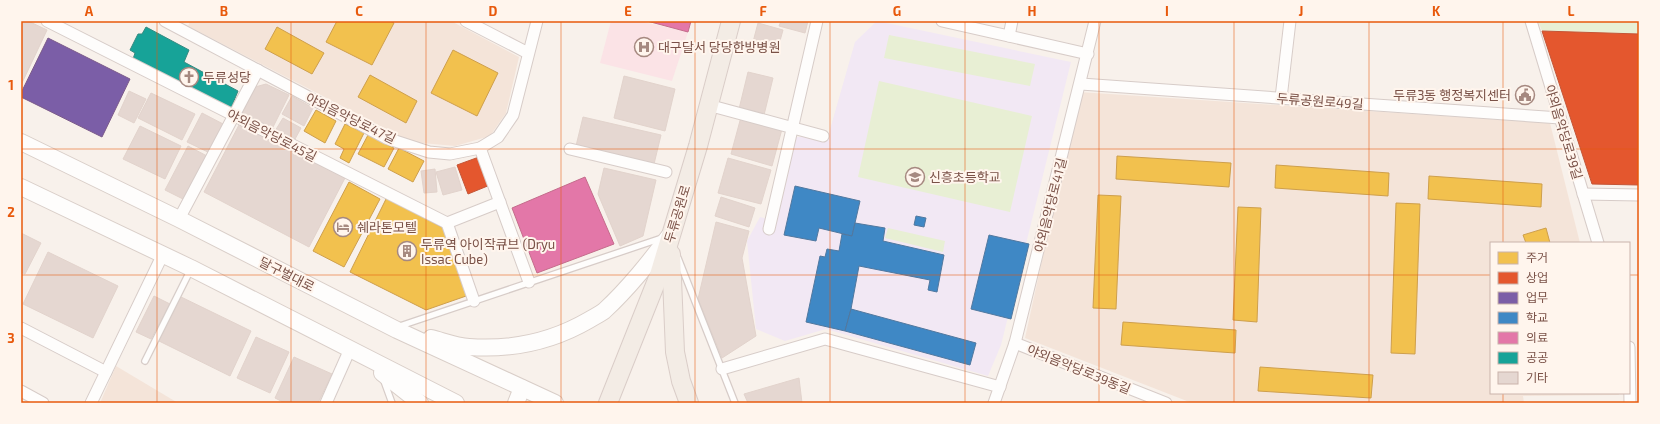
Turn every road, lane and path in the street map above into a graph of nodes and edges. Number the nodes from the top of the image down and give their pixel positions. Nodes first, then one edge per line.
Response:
1 (47, 21) edge
2 (164, 21) edge
3 (466, 21) edge
4 (537, 21) edge
5 (730, 21) edge
6 (817, 21) edge
7 (942, 21) edge
8 (1012, 21) edge
9 (1095, 21) edge
10 (1290, 21) edge
11 (1531, 21) edge
12 (180, 25) edge
13 (1009, 36) junction
14 (528, 53) junction
15 (1088, 54) junction
16 (258, 70) junction
17 (1081, 84) junction
18 (1281, 98) junction
19 (708, 105) junction
20 (235, 116) junction
21 (1560, 118) junction
22 (792, 127) junction
23 (823, 136) dead end
24 (21, 142) edge
25 (480, 148) junction
26 (570, 149) dead end
27 (666, 172) dead end
28 (21, 187) edge
29 (1583, 194) junction
30 (1639, 195) edge
31 (500, 202) junction
32 (179, 219) junction
33 (447, 223) junction
34 (769, 229) dead end
35 (670, 235) junction
36 (1598, 242) edge
37 (163, 254) junction
38 (191, 268) junction
39 (529, 282) junction
40 (474, 301) junction
41 (21, 328) edge
42 (395, 329) junction
43 (1015, 343) junction
44 (350, 349) junction
45 (145, 361) dead end
46 (722, 369) junction
47 (106, 372) junction
48 (381, 372) junction
49 (1000, 387) junction
50 (522, 388) junction
51 (21, 391) edge
52 (30, 400) edge
53 (43, 403) edge
54 (91, 403) edge
55 (326, 403) edge
56 (392, 403) edge
57 (420, 403) edge
58 (456, 403) edge
59 (516, 403) edge
60 (555, 403) edge
61 (608, 403) edge
62 (689, 403) edge
63 (735, 403) edge
64 (994, 403) edge
65 (1166, 403) edge

1 - 20 street, 야외음악당로45길
2 - 12 street, 야외음악당로47길
3 - 14 street
4 - 14 street, 야외음악당로47길
5 - 19 main road, 두류공원로
6 - 22 street
7 - 13 street
8 - 13 street
9 - 15 street, 야외음악당로41길
10 - 18 street
11 - 21 street, 야외음악당로39길
12 - 16 street, 야외음악당로47길
13 - 15 street
14 - 25 street, 야외음악당로47길
15 - 17 street, 야외음악당로41길
16 - 20 street
16 - 25 street, 야외음악당로47길
17 - 18 street, 두류공원로49길
17 - 43 street, 야외음악당로41길
18 - 21 street, 두류공원로49길
19 - 22 street
19 - 35 main road, 두류공원로
20 - 32 street
20 - 33 street, 야외음악당로45길
21 - 29 street, 야외음악당로39길
22 - 23 street
22 - 34 street
24 - 32 main road, 달구벌대로
25 - 31 street
26 - 27 street
28 - 37 main road
29 - 30 street
29 - 36 street, 야외음악당로39길
31 - 33 street
31 - 39 street
32 - 42 main road, 달구벌대로
33 - 40 street
35 - 39 lane
35 - 42 main road
35 - 46 lane
35 - 61 main road, 두류공원로
35 - 62 main road
37 - 38 main road
37 - 47 street
38 - 44 main road
38 - 45 lane
39 - 40 lane
40 - 42 lane
41 - 47 street
42 - 50 main road, 달구벌대로
43 - 49 street, 야외음악당로41길
43 - 65 street, 야외음악당로39동길
44 - 48 main road
44 - 55 street
44 - 58 main road
46 - 49 street
46 - 63 lane
47 - 54 street
48 - 56 lane
48 - 57 main road
49 - 64 street, 야외음악당로41길
50 - 59 main road
50 - 60 main road, 달구벌대로
51 - 52 street
52 - 53 street

